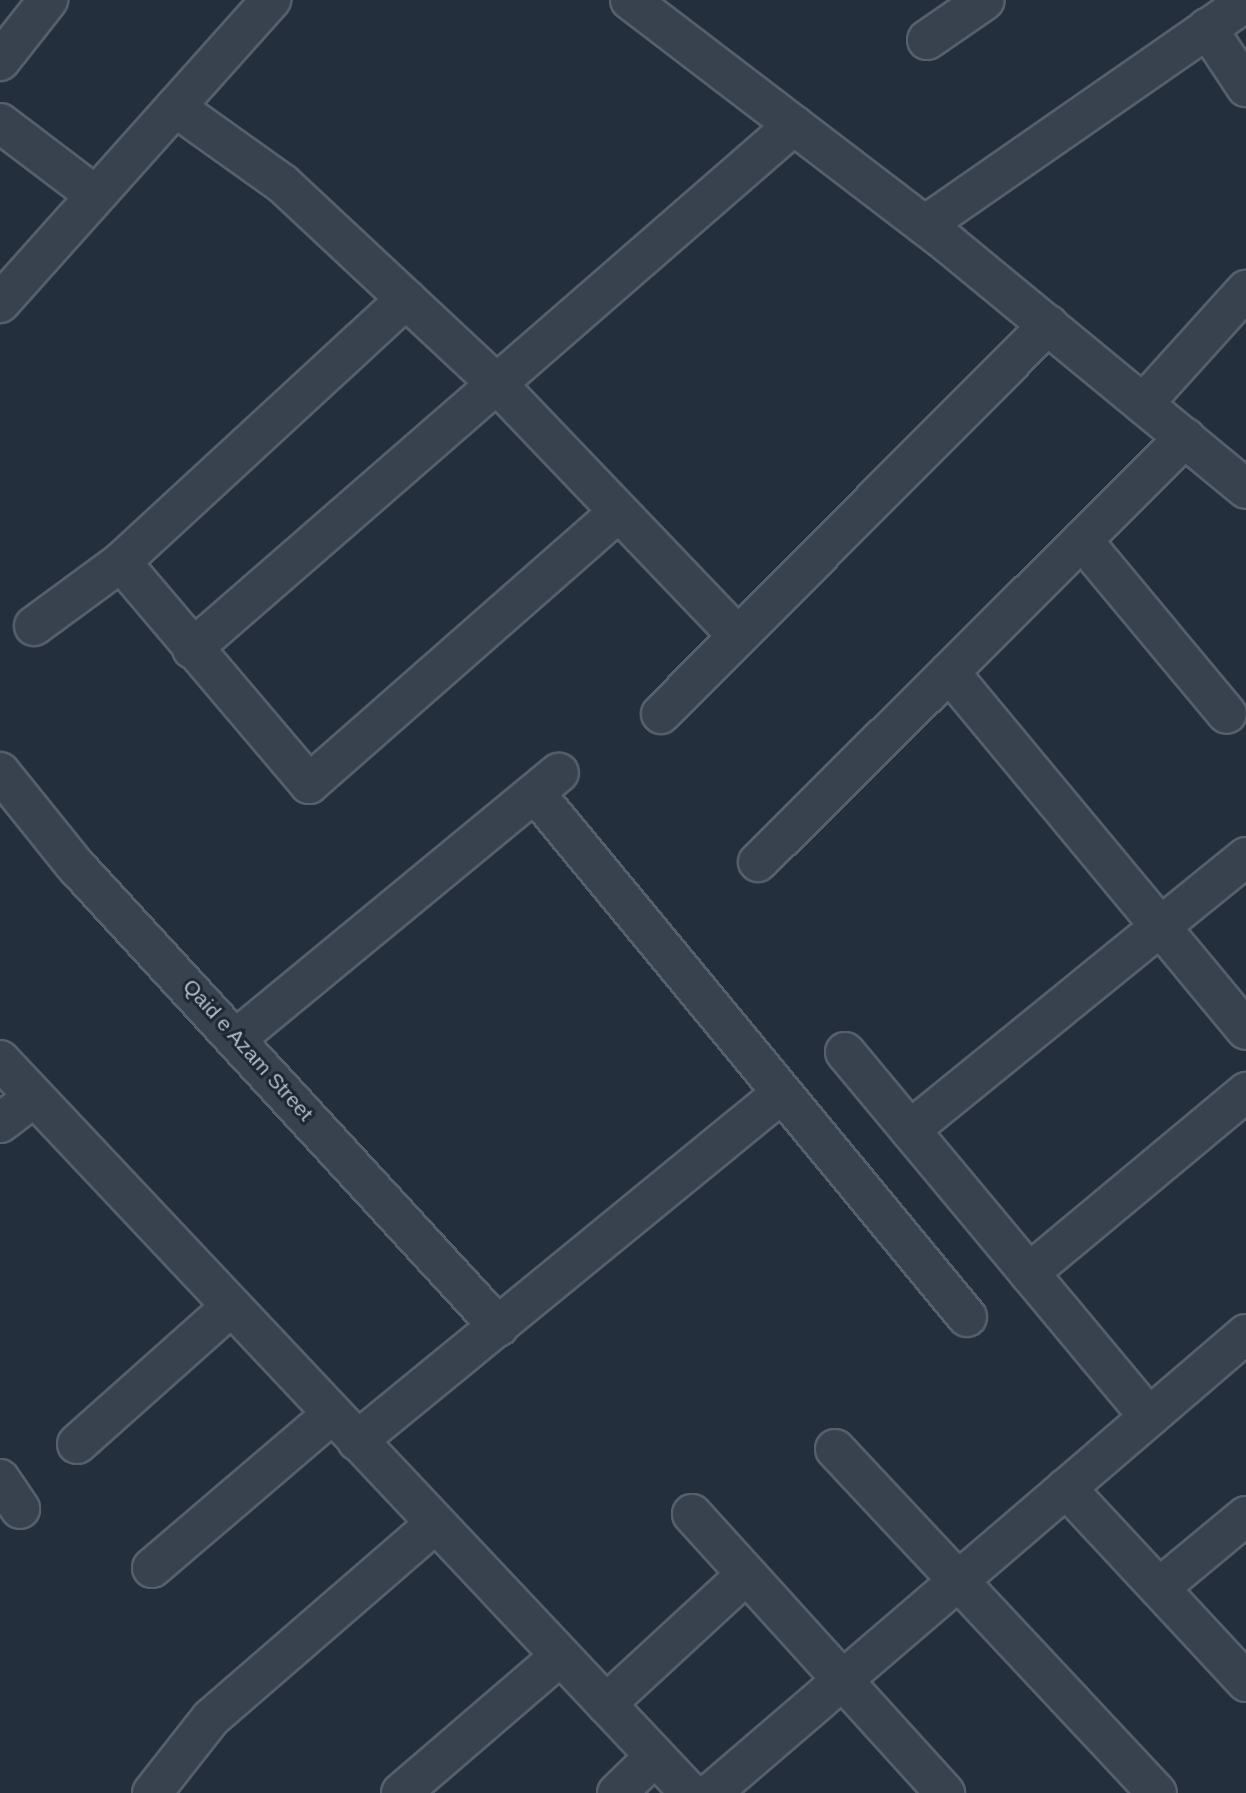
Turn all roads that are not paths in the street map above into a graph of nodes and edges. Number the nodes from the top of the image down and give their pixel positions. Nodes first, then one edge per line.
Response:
1 (48, 0) edge
2 (271, 0) edge
3 (630, 0) edge
4 (985, 0) edge
5 (1246, 2) edge
6 (1207, 28) junction
7 (927, 40) dead end
8 (0, 61) edge
9 (1246, 87) edge
10 (175, 107) junction
11 (0, 123) edge
12 (794, 125) junction
13 (95, 195) junction
14 (925, 225) junction
15 (1246, 289) edge
16 (406, 299) junction
17 (0, 303) edge
18 (1048, 325) junction
19 (497, 384) junction
20 (1143, 404) junction
21 (1185, 438) junction
22 (1246, 489) edge
23 (619, 512) junction
24 (1082, 540) junction
25 (121, 562) junction
26 (34, 626) dead end
27 (738, 636) junction
28 (192, 649) junction
29 (949, 672) junction
30 (661, 713) dead end
31 (1227, 714) dead end
32 (0, 772) edge
33 (1246, 857) edge
34 (758, 862) dead end
35 (1160, 927) junction
36 (1246, 1031) edge
37 (237, 1038) junction
38 (845, 1052) dead end
39 (0, 1060) edge
40 (782, 1093) junction
41 (1246, 1093) edge
42 (33, 1098) junction
43 (0, 1123) edge
44 (910, 1130) junction
45 (1029, 1273) junction
46 (231, 1307) junction
47 (967, 1317) dead end
48 (499, 1327) junction
49 (1246, 1334) edge
50 (1149, 1417) junction
51 (344, 1427) junction
52 (77, 1444) dead end
53 (835, 1449) dead end
54 (1066, 1488) junction
55 (692, 1514) dead end
56 (1246, 1516) edge
57 (435, 1524) junction
58 (152, 1568) dead end
59 (746, 1574) junction
60 (956, 1584) junction
61 (1159, 1588) junction
62 (560, 1656) junction
63 (842, 1681) junction
64 (1246, 1682) edge
65 (606, 1704) junction
66 (655, 1756) junction
67 (152, 1793) edge
68 (401, 1793) edge
69 (617, 1793) edge
70 (690, 1793) edge
71 (711, 1793) edge
72 (945, 1793) edge
73 (1157, 1793) edge

1 - 8 street
2 - 10 street
3 - 12 street
4 - 7 street
5 - 6 street
6 - 9 street
6 - 14 street
10 - 13 street
10 - 16 street
11 - 13 street
12 - 14 street
12 - 19 street
13 - 17 street
14 - 18 street
15 - 20 street
16 - 19 street
16 - 25 street
18 - 20 street
18 - 27 street
19 - 23 street
19 - 28 street
20 - 21 street
21 - 22 street
21 - 24 street
23 - 27 street
23 - 28 street
24 - 29 street
24 - 31 street
25 - 26 street
25 - 28 street
27 - 30 street
29 - 34 street
29 - 35 street
32 - 37 street, Qaid e Azam Street
33 - 35 street
35 - 36 street
35 - 44 street
37 - 40 street
37 - 48 street, Qaid e Azam Street
38 - 44 street
39 - 42 street
40 - 47 street
40 - 48 street
41 - 45 street
42 - 43 street
42 - 46 street
44 - 45 street
45 - 50 street
46 - 51 street
46 - 52 street
48 - 51 street
49 - 50 street
50 - 54 street
51 - 57 street
51 - 58 street
53 - 60 street
54 - 60 street
54 - 61 street
55 - 59 street
56 - 61 street
57 - 62 street
57 - 67 street
59 - 63 street
59 - 65 street
60 - 63 street
60 - 73 street
61 - 64 street
62 - 65 street
62 - 68 street
63 - 71 street
63 - 72 street
65 - 66 street
66 - 69 street
66 - 70 street

